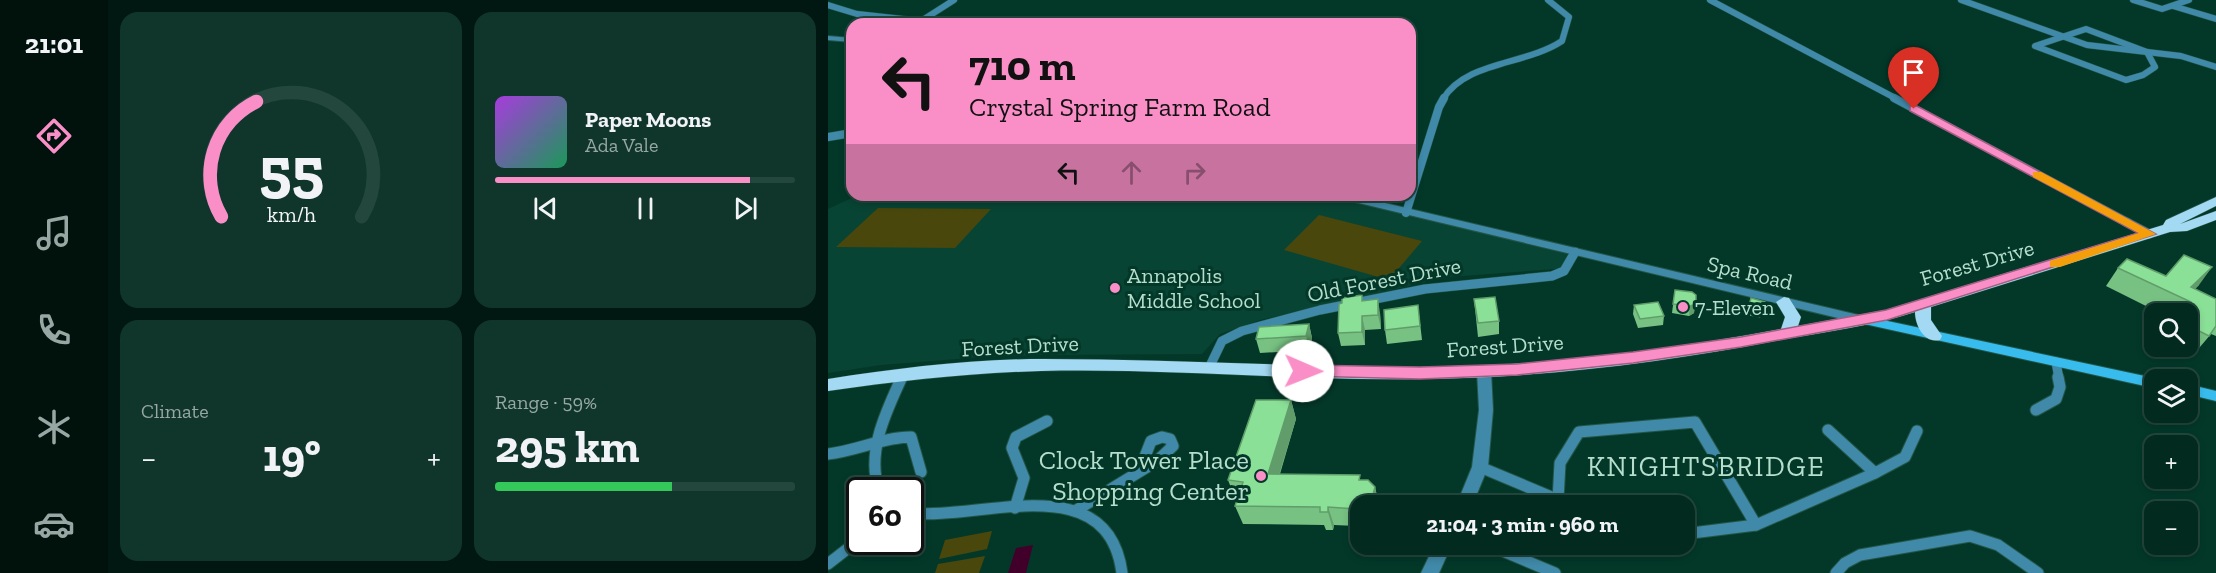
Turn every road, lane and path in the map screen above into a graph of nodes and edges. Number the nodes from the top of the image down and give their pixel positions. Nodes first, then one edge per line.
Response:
1 (954, 0) edge
2 (1548, 0) edge
3 (1710, 0) edge
4 (1961, 0) edge
5 (2133, 0) edge
6 (2189, 0) edge
7 (828, 4) edge
8 (2176, 4) junction
9 (2216, 17) edge
10 (888, 18) edge
11 (925, 18) edge
12 (2065, 37) junction
13 (828, 38) edge
14 (846, 40) edge
15 (2147, 52) junction
16 (2216, 67) edge
17 (846, 134) edge
18 (828, 137) edge
19 (1416, 181) edge
20 (1361, 201) edge
21 (1410, 201) edge
22 (2216, 201) edge
23 (1406, 213) junction
24 (2216, 215) edge
25 (2169, 228) junction
26 (2149, 234) junction
27 (1575, 252) junction
28 (1784, 302) junction
29 (1924, 302) junction
30 (1864, 320) junction
31 (1788, 333) junction
32 (1934, 336) junction
33 (2056, 362) junction
34 (1209, 368) junction
35 (1484, 371) junction
36 (903, 375) junction
37 (2144, 380) edge
38 (828, 385) edge
39 (2198, 392) edge
40 (2216, 396) edge
41 (2036, 410) dead end
42 (1047, 421) dead end
43 (1827, 430) dead end
44 (1917, 431) dead end
45 (877, 444) junction
46 (828, 454) edge
47 (1480, 466) junction
48 (921, 472) dead end
49 (1139, 472) dead end
50 (1875, 473) junction
51 (876, 477) edge
52 (1468, 495) edge
53 (1547, 495) edge
54 (1558, 495) edge
55 (1015, 508) junction
56 (1075, 511) junction
57 (924, 514) edge
58 (1756, 525) junction
59 (1695, 533) edge
60 (846, 550) edge
61 (1439, 555) edge
62 (1512, 555) edge
63 (828, 564) edge
64 (1122, 573) edge
65 (1430, 573) edge
66 (1555, 573) edge
67 (1836, 573) edge
68 (2038, 573) edge

1 - 11 street
2 - 19 street
3 - 26 street
4 - 12 street
5 - 8 street
6 - 8 street
7 - 10 street
8 - 9 street
12 - 15 street
12 - 15 street
12 - 15 street
13 - 14 street
15 - 16 street
17 - 18 street
20 - 23 street, Spa Road
21 - 23 street
22 - 25 main road, Forest Drive
23 - 27 street, Spa Road
24 - 25 main road, Forest Drive
25 - 26 main road, Forest Drive
26 - 29 main road, Forest Drive
27 - 28 street, Spa Road
27 - 34 street, Old Forest Drive
28 - 30 street, Spa Road
28 - 31 main road
29 - 30 main road, Forest Drive
29 - 32 main road
30 - 31 main road, Forest Drive
30 - 32 main road, Spa Road
31 - 35 main road, Forest Drive
32 - 33 main road, Spa Road
33 - 37 main road, Spa Road
33 - 41 street
34 - 35 main road, Forest Drive
34 - 36 main road, Forest Drive
35 - 47 street
36 - 38 main road, Forest Drive
36 - 45 street
39 - 40 main road
42 - 55 street
43 - 50 street
44 - 50 street
45 - 46 street
45 - 48 street
45 - 51 street
47 - 52 street
47 - 53 street
49 - 56 street
50 - 58 street
54 - 58 street
55 - 56 street
55 - 57 street
56 - 64 street
58 - 59 street
60 - 63 street
61 - 65 street
62 - 66 street
67 - 68 street

